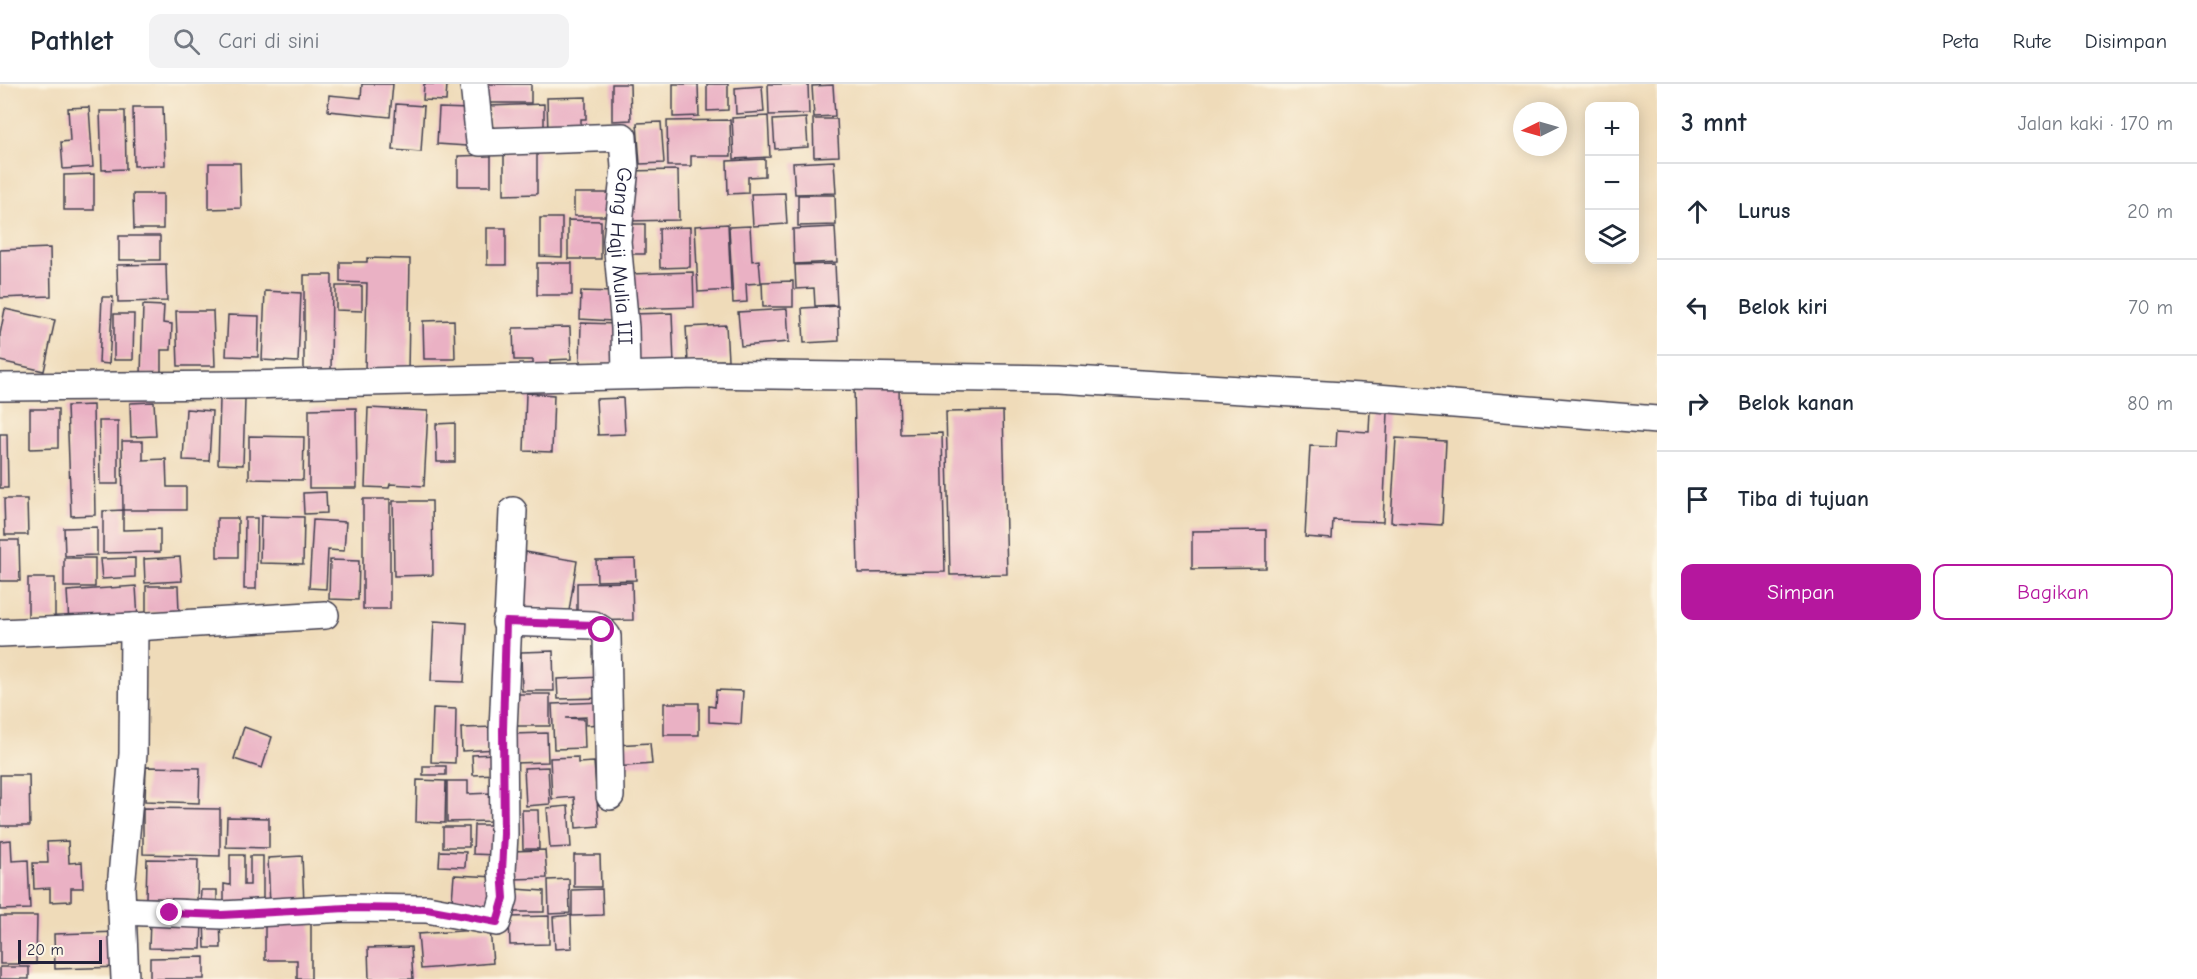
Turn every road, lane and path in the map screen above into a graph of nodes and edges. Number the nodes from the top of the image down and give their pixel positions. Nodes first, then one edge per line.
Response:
1 (474, 84) edge
2 (626, 375) junction
3 (0, 387) edge
4 (1657, 420) edge
5 (513, 511) dead end
6 (325, 615) dead end
7 (506, 622) junction
8 (134, 627) junction
9 (0, 633) edge
10 (610, 796) dead end
11 (122, 911) junction
12 (125, 979) edge

1 - 2 street, Gang Haji Mulia III
2 - 3 street
2 - 4 street
5 - 7 street
6 - 8 street
7 - 10 street
7 - 11 street
8 - 9 street
8 - 11 street
11 - 12 street

